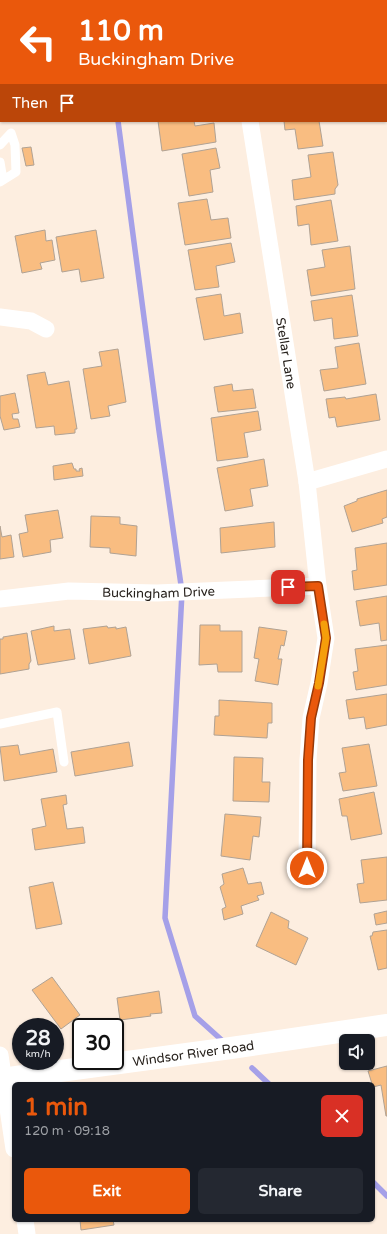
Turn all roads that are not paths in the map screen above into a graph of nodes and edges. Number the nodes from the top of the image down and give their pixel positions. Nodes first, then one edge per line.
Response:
1 (250, 122) edge
2 (0, 146) edge
3 (0, 162) edge
4 (1, 181) edge
5 (0, 317) edge
6 (46, 329) dead end
7 (387, 459) edge
8 (308, 482) junction
9 (318, 586) junction
10 (0, 599) edge
11 (0, 724) edge
12 (64, 762) dead end
13 (307, 868) dead end
14 (387, 1025) edge
15 (0, 1055) edge
16 (2, 1078) edge
17 (12, 1137) edge
18 (25, 1222) edge
19 (27, 1234) edge

1 - 8 street, Stellar Lane
2 - 4 lane
3 - 4 lane
5 - 6 street
7 - 8 street
8 - 9 street, Stellar Lane
9 - 10 street, Buckingham Drive
9 - 13 street, Stellar Lane
11 - 12 lane
14 - 16 main road, Windsor River Road
15 - 16 street
16 - 17 street
18 - 19 street

